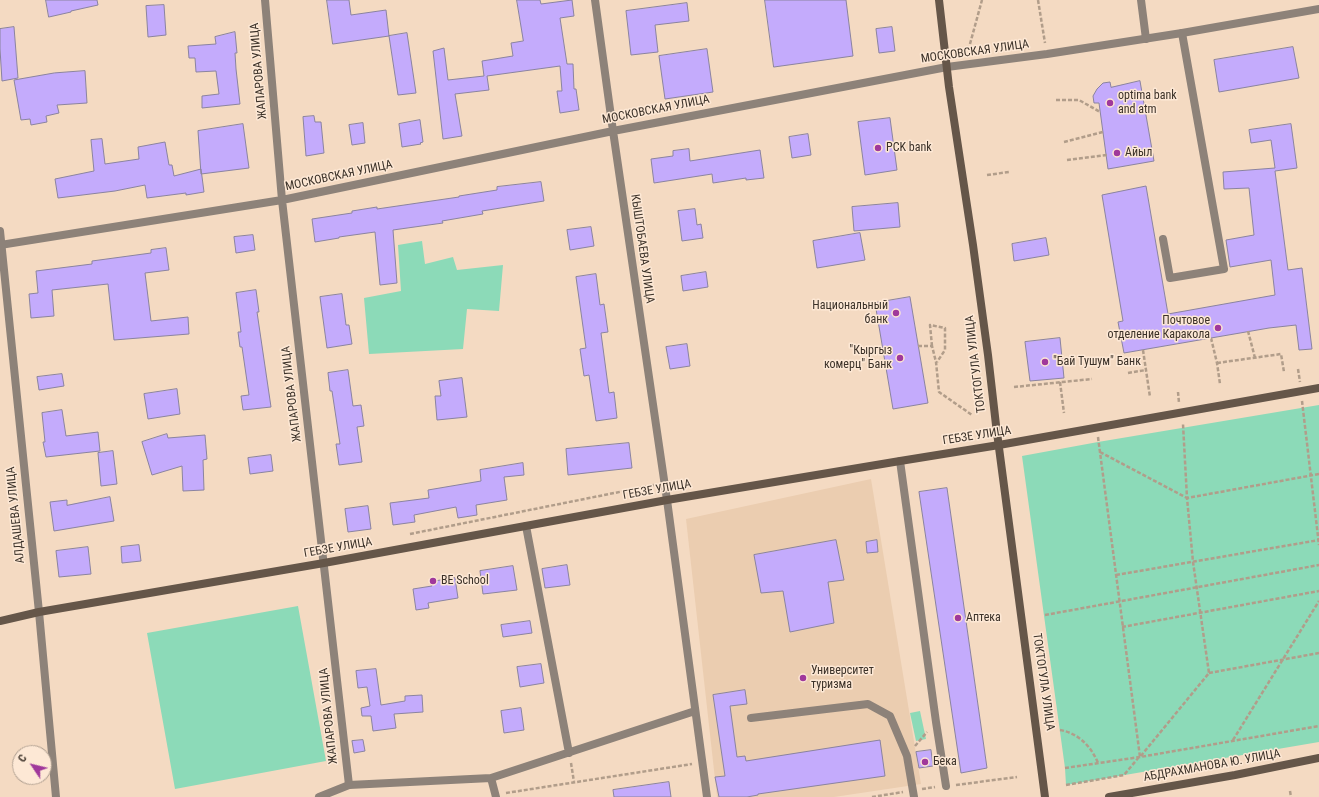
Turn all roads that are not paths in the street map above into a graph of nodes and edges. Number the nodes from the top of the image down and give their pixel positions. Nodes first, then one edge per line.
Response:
1 (265, 0) edge
2 (595, 0) edge
3 (939, 0) edge
4 (1141, 0) edge
5 (1319, 9) edge
6 (1182, 33) junction
7 (1146, 39) junction
8 (946, 67) junction
9 (613, 130) junction
10 (282, 200) junction
11 (0, 231) edge
12 (1163, 239) dead end
13 (1, 245) edge
14 (1319, 388) edge
15 (999, 445) junction
16 (900, 461) junction
17 (666, 500) junction
18 (526, 526) junction
19 (324, 563) junction
20 (38, 612) junction
21 (0, 621) edge
22 (695, 711) junction
23 (751, 718) dead end
24 (569, 753) junction
25 (1319, 758) edge
26 (492, 778) junction
27 (349, 785) junction
28 (946, 786) dead end
29 (496, 796) edge
30 (56, 797) edge
31 (319, 797) edge
32 (707, 797) edge
33 (914, 797) edge
34 (1045, 797) edge
35 (1109, 797) edge

1 - 10 street, ЖАПАРОВА УЛИЦА
2 - 9 street, КЫШТОБАЕВА УЛИЦА
3 - 8 main road, ТОКТОГУЛА УЛИЦА
4 - 7 street
5 - 6 street, МОСКОВСКАЯ УЛИЦА
6 - 7 street, МОСКОВСКАЯ УЛИЦА
6 - 12 street
7 - 8 street, МОСКОВСКАЯ УЛИЦА
8 - 9 street, МОСКОВСКАЯ УЛИЦА
8 - 15 main road, ТОКТОГУЛА УЛИЦА
9 - 10 street, МОСКОВСКАЯ УЛИЦА
9 - 17 street, КЫШТОБАЕВА УЛИЦА
10 - 13 street, МОСКОВСКАЯ УЛИЦА
10 - 19 street, ЖАПАРОВА УЛИЦА
11 - 13 street, АЛДАШЕВА УЛИЦА
13 - 20 street, АЛДАШЕВА УЛИЦА
14 - 15 main road, ГЕБЗЕ УЛИЦА
15 - 16 main road, ГЕБЗЕ УЛИЦА
15 - 34 main road, ТОКТОГУЛА УЛИЦА
16 - 17 main road, ГЕБЗЕ УЛИЦА
16 - 28 street
17 - 18 main road, ГЕБЗЕ УЛИЦА
17 - 22 street, КЫШТОБАЕВА УЛИЦА
18 - 19 main road, ГЕБЗЕ УЛИЦА
18 - 24 street
19 - 20 main road, ГЕБЗЕ УЛИЦА
19 - 27 street, ЖАПАРОВА УЛИЦА
20 - 21 main road, ГЕБЗЕ УЛИЦА
20 - 30 street, АЛДАШЕВА УЛИЦА
22 - 24 street
22 - 32 street, КЫШТОБАЕВА УЛИЦА
23 - 33 street
24 - 26 street
25 - 35 main road, АБДРАХМАНОВА Ю. УЛИЦА
26 - 27 street
26 - 29 street
27 - 31 street

